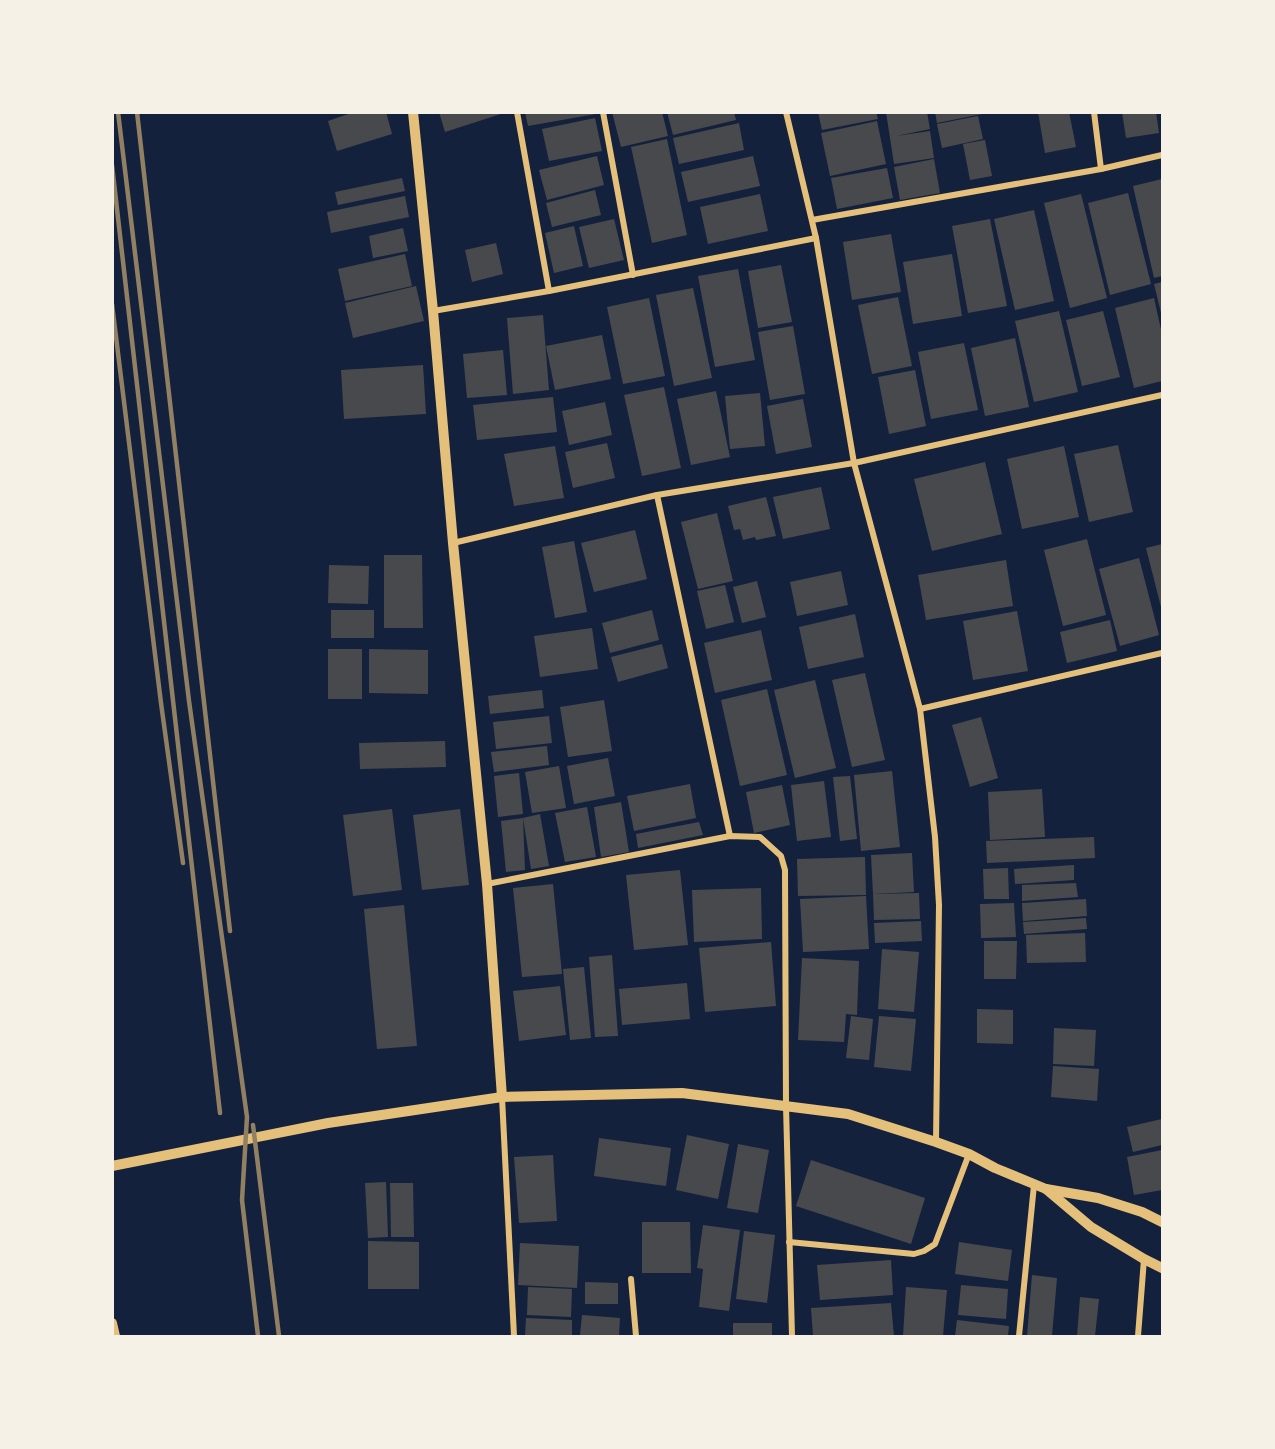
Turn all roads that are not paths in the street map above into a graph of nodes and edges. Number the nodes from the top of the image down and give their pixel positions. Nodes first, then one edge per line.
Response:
1 (414, 112) edge
2 (517, 112) edge
3 (603, 112) edge
4 (786, 112) edge
5 (1094, 112) edge
6 (1162, 155) edge
7 (1101, 169) junction
8 (812, 220) junction
9 (816, 238) junction
10 (633, 275) junction
11 (549, 291) junction
12 (433, 311) junction
13 (1162, 395) edge
14 (854, 463) junction
15 (657, 495) junction
16 (453, 543) junction
17 (1162, 653) edge
18 (920, 709) junction
19 (730, 836) junction
20 (487, 884) junction
21 (502, 1097) junction
22 (786, 1106) junction
23 (936, 1142) junction
24 (969, 1154) junction
25 (112, 1166) edge
26 (1034, 1185) junction
27 (1046, 1189) junction
28 (1162, 1222) edge
29 (789, 1242) junction
30 (1144, 1259) junction
31 (1162, 1268) edge
32 (631, 1279) dead end
33 (112, 1323) edge
34 (115, 1336) edge
35 (514, 1336) edge
36 (636, 1336) edge
37 (792, 1336) edge
38 (1019, 1336) edge
39 (1138, 1336) edge

1 - 12 street
2 - 11 street
3 - 10 street
4 - 8 street
5 - 7 street
6 - 7 street
7 - 8 street
8 - 9 street
9 - 10 street
9 - 14 street
10 - 11 street
11 - 12 street
12 - 16 street
13 - 14 street
14 - 15 street
14 - 18 street
15 - 16 street
15 - 19 street
16 - 20 street
17 - 18 street
18 - 23 street
19 - 20 street
19 - 22 street
20 - 21 street
21 - 22 street
21 - 25 street
21 - 35 street
22 - 23 street
22 - 29 street
23 - 24 street
24 - 26 street
24 - 29 street
26 - 27 street
26 - 38 street
27 - 28 street
27 - 30 street
29 - 37 street
30 - 31 street
30 - 39 street
32 - 36 street
33 - 34 street

